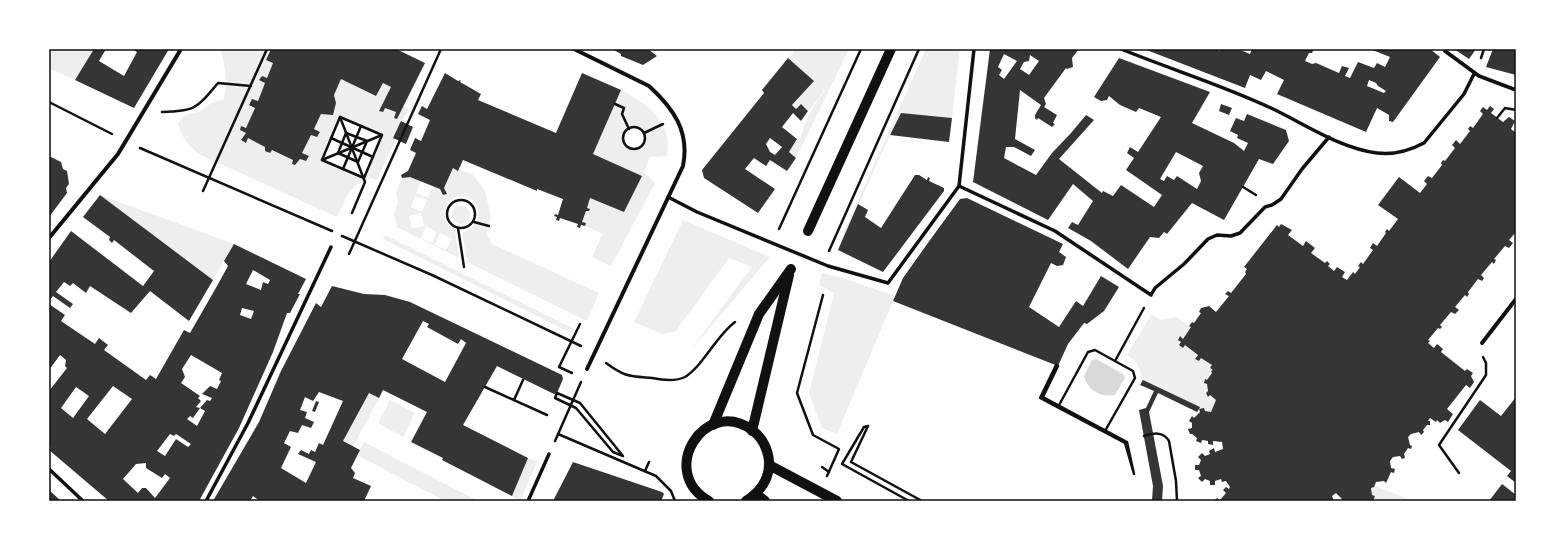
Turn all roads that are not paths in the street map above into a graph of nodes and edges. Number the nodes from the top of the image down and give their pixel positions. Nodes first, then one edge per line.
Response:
1 (181, 49) edge
2 (574, 49) edge
3 (891, 49) edge
4 (974, 49) edge
5 (1121, 49) edge
6 (1444, 50) edge
7 (1474, 74) junction
8 (1516, 90) edge
9 (1329, 137) junction
10 (959, 186) junction
11 (668, 197) junction
12 (808, 231) dead end
13 (49, 238) edge
14 (331, 247) dead end
15 (1516, 299) edge
16 (1482, 343) road end
17 (587, 369) dead end
18 (713, 425) junction
19 (752, 430) junction
20 (549, 454) dead end
21 (769, 465) junction
22 (49, 469) edge
23 (756, 494) junction
24 (83, 501) edge
25 (206, 501) edge
26 (528, 501) edge
27 (709, 501) edge
28 (746, 501) edge
29 (765, 501) edge
30 (837, 501) edge

1 - 13 street
2 - 11 street
3 - 12 main road
4 - 10 street
5 - 9 street
6 - 7 street
7 - 8 street
7 - 9 street
9 - 10 street
10 - 11 street
11 - 17 street
14 - 25 street
15 - 16 street
18 - 19 main road
18 - 19 main road
18 - 27 main road
19 - 21 main road
20 - 26 street
21 - 23 main road
21 - 30 main road
22 - 24 street
23 - 28 main road
23 - 29 main road

